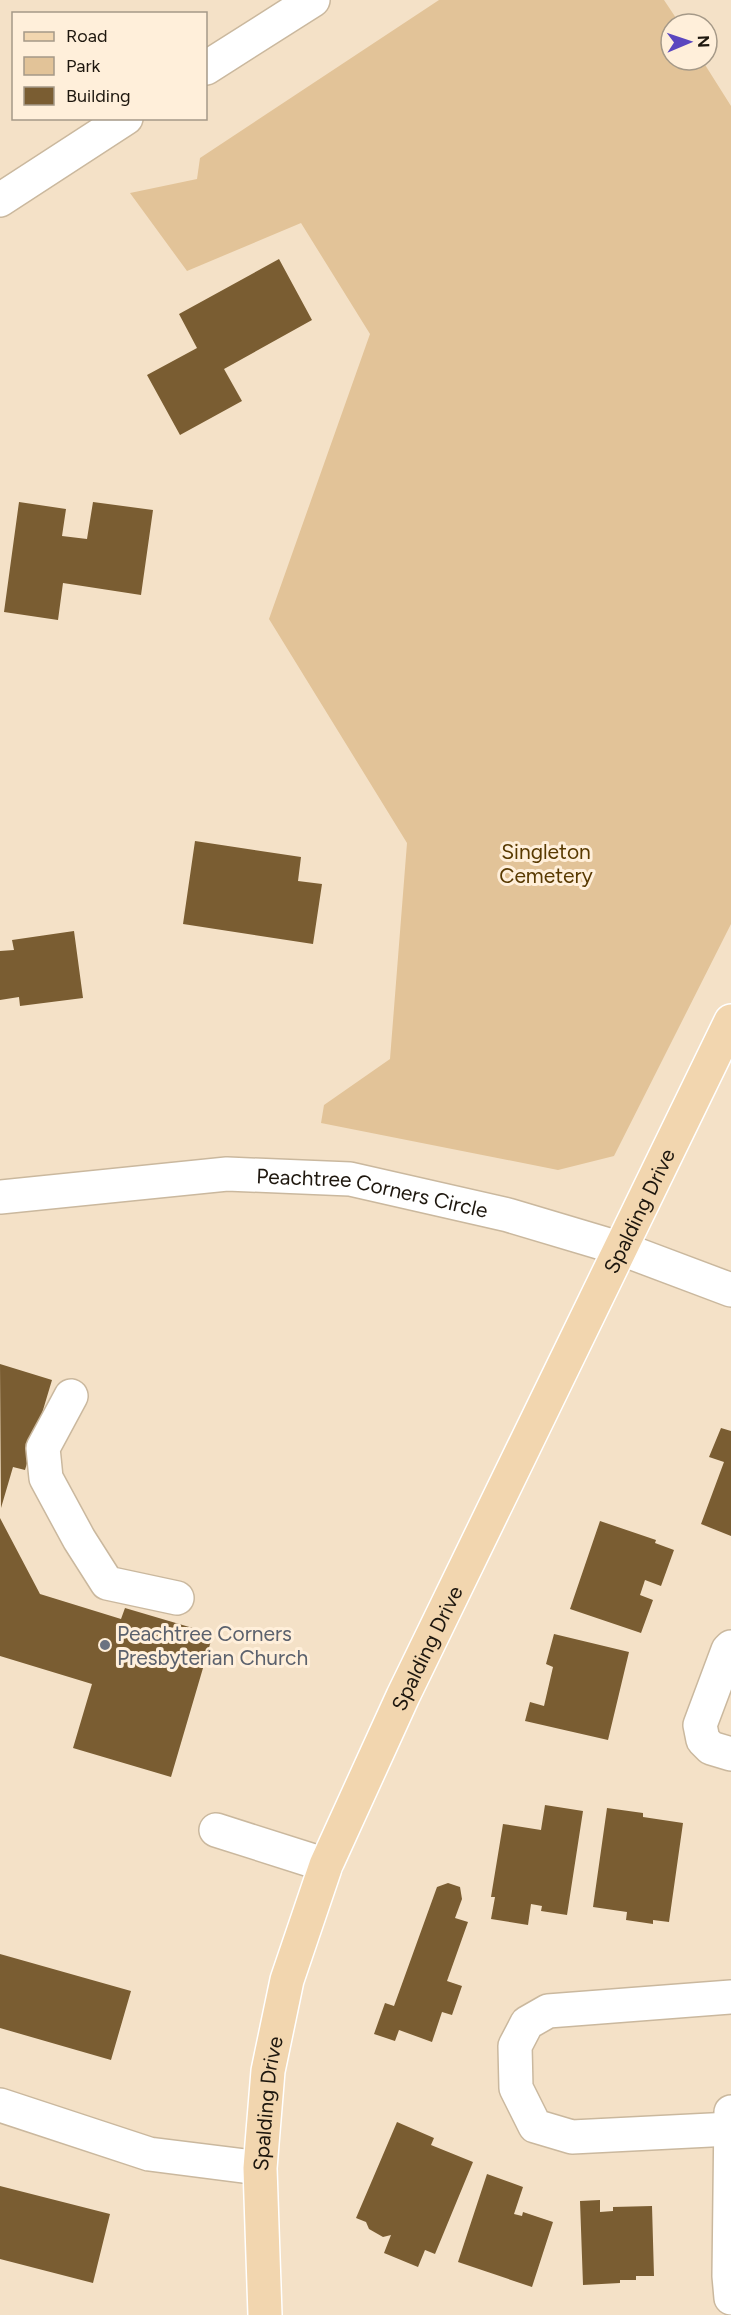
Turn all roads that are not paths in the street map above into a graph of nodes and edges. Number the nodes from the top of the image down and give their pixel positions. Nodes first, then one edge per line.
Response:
1 (313, 0) edge
2 (207, 67) edge
3 (123, 120) edge
4 (0, 200) edge
5 (731, 1021) edge
6 (0, 1197) edge
7 (622, 1249) junction
8 (731, 1290) edge
9 (71, 1396) dead end
10 (177, 1598) dead end
11 (731, 1647) edge
12 (731, 1754) edge
13 (216, 1830) dead end
14 (326, 1865) junction
15 (731, 1996) edge
16 (0, 2105) edge
17 (731, 2112) edge
18 (731, 2129) edge
19 (260, 2168) junction
20 (731, 2298) edge
21 (265, 2315) edge

1 - 2 street
3 - 4 street
5 - 7 main road, Spalding Drive
6 - 7 street, Peachtree Corners Circle
7 - 8 street, Peachtree Corners Circle
7 - 14 main road, Spalding Drive
9 - 10 street
11 - 12 street
13 - 14 street
14 - 19 main road, Spalding Drive
15 - 18 street
16 - 19 street
17 - 18 street
18 - 20 street
19 - 21 main road, Spalding Drive

